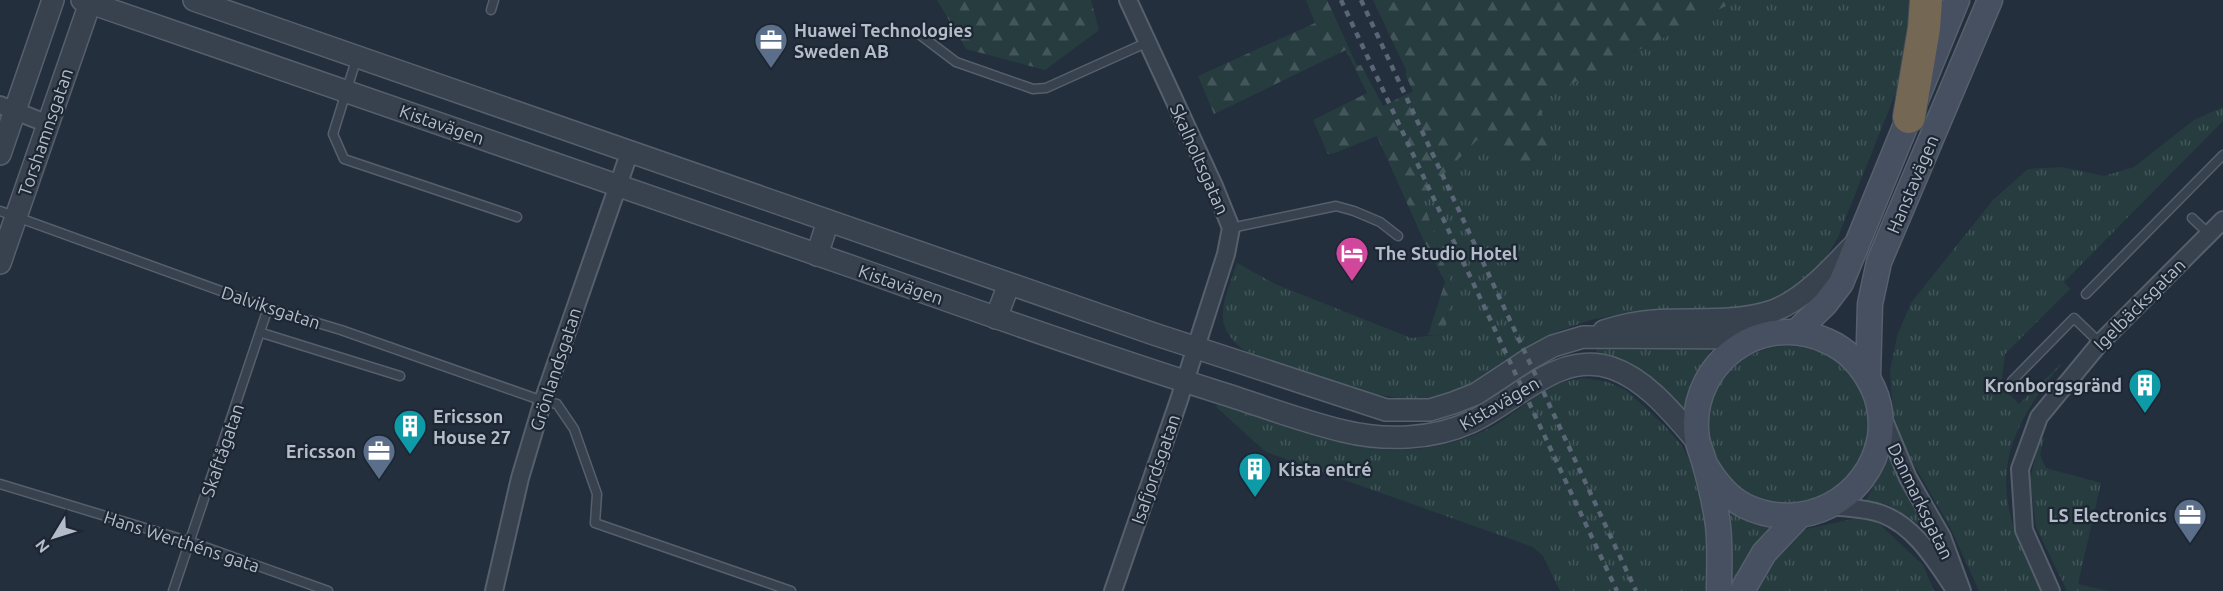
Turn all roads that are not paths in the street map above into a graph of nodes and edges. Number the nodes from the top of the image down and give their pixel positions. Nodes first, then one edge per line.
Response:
1 (53, 0) edge
2 (194, 0) edge
3 (494, 0) edge
4 (1128, 0) edge
5 (1926, 0) edge
6 (1958, 0) edge
7 (1990, 0) edge
8 (88, 1) edge
9 (491, 10) dead end
10 (919, 34) dead end
11 (1148, 42) junction
12 (358, 57) junction
13 (347, 91) junction
14 (8, 108) edge
15 (1909, 117) junction
16 (48, 124) junction
17 (630, 151) junction
18 (0, 154) edge
19 (2223, 155) edge
20 (618, 185) junction
21 (8, 214) edge
22 (517, 217) dead end
23 (2192, 218) dead end
24 (828, 220) junction
25 (2223, 220) edge
26 (1231, 228) junction
27 (2209, 234) junction
28 (1398, 236) dead end
29 (1858, 241) junction
30 (817, 255) junction
31 (0, 263) edge
32 (1009, 284) junction
33 (2086, 294) dead end
34 (268, 308) junction
35 (996, 318) junction
36 (1796, 332) junction
37 (262, 333) junction
38 (1583, 337) junction
39 (1754, 338) junction
40 (2100, 343) junction
41 (1195, 347) junction
42 (400, 376) dead end
43 (1868, 377) junction
44 (1184, 381) junction
45 (2012, 381) dead end
46 (543, 401) junction
47 (1880, 410) junction
48 (1697, 441) junction
49 (1705, 464) junction
50 (0, 484) edge
51 (1832, 506) junction
52 (1799, 516) junction
53 (191, 542) junction
54 (173, 591) edge
55 (328, 591) edge
56 (494, 591) edge
57 (791, 591) edge
58 (1113, 591) edge
59 (1719, 591) edge
60 (1742, 591) edge
61 (1956, 591) edge
62 (1962, 591) edge
63 (2051, 591) edge

1 - 14 street, Torshamnsgatan
2 - 12 street, Kistavägen
3 - 9 lane
4 - 11 street, Skalholtsgatan
5 - 15 highway
6 - 15 main road, Hanstavägen
7 - 43 main road, Hanstavägen
8 - 13 street, Kistavägen
8 - 16 street, Torshamnsgatan
10 - 11 lane
11 - 26 street, Skalholtsgatan
12 - 13 lane
12 - 17 street, Kistavägen
13 - 20 street, Kistavägen
13 - 22 lane
14 - 16 street
14 - 18 street, Torshamnsgatan
15 - 29 main road, Hanstavägen
16 - 21 street, Torshamnsgatan
17 - 20 street, Grönlandsgatan
17 - 24 street, Kistavägen
19 - 33 lane
20 - 30 street, Kistavägen
20 - 46 street, Grönlandsgatan
21 - 31 street, Torshamnsgatan
21 - 34 lane, Dalviksgatan
23 - 27 lane
24 - 30 street
24 - 32 street, Kistavägen
25 - 27 street, Igelbäcksgatan
26 - 28 lane
26 - 41 street, Skalholtsgatan
27 - 40 street, Igelbäcksgatan
29 - 36 main road, Hanstavägen
29 - 38 street
30 - 35 street, Kistavägen
32 - 35 street
32 - 41 street, Kistavägen
34 - 37 lane, Skaftågatan
34 - 46 lane, Dalviksgatan
35 - 44 street, Kistavägen
36 - 39 main road, Hanstavägen
36 - 43 main road, Hanstavägen
37 - 42 lane
37 - 53 lane, Skaftågatan
38 - 39 street, Kistavägen
38 - 41 street, Kistavägen
39 - 48 main road, Hanstavägen
40 - 45 lane
40 - 63 street, Igelbäcksgatan
41 - 44 street, Isafjordsgatan
43 - 47 main road, Hanstavägen
44 - 48 street, Kistavägen
44 - 58 street, Isafjordsgatan
46 - 56 street, Grönlandsgatan
46 - 57 lane, Dalviksgatan
47 - 51 main road, Hanstavägen
47 - 62 street, Danmarksgatan
48 - 49 main road, Hanstavägen
49 - 52 main road, Hanstavägen
49 - 59 main road, Hanstavägen
50 - 53 lane, Hans Werthéns gata
51 - 52 main road, Hanstavägen
51 - 61 street, Danmarksgatan
52 - 60 main road, Hanstavägen
53 - 54 lane, Skaftågatan
53 - 55 lane, Hans Werthéns gata

